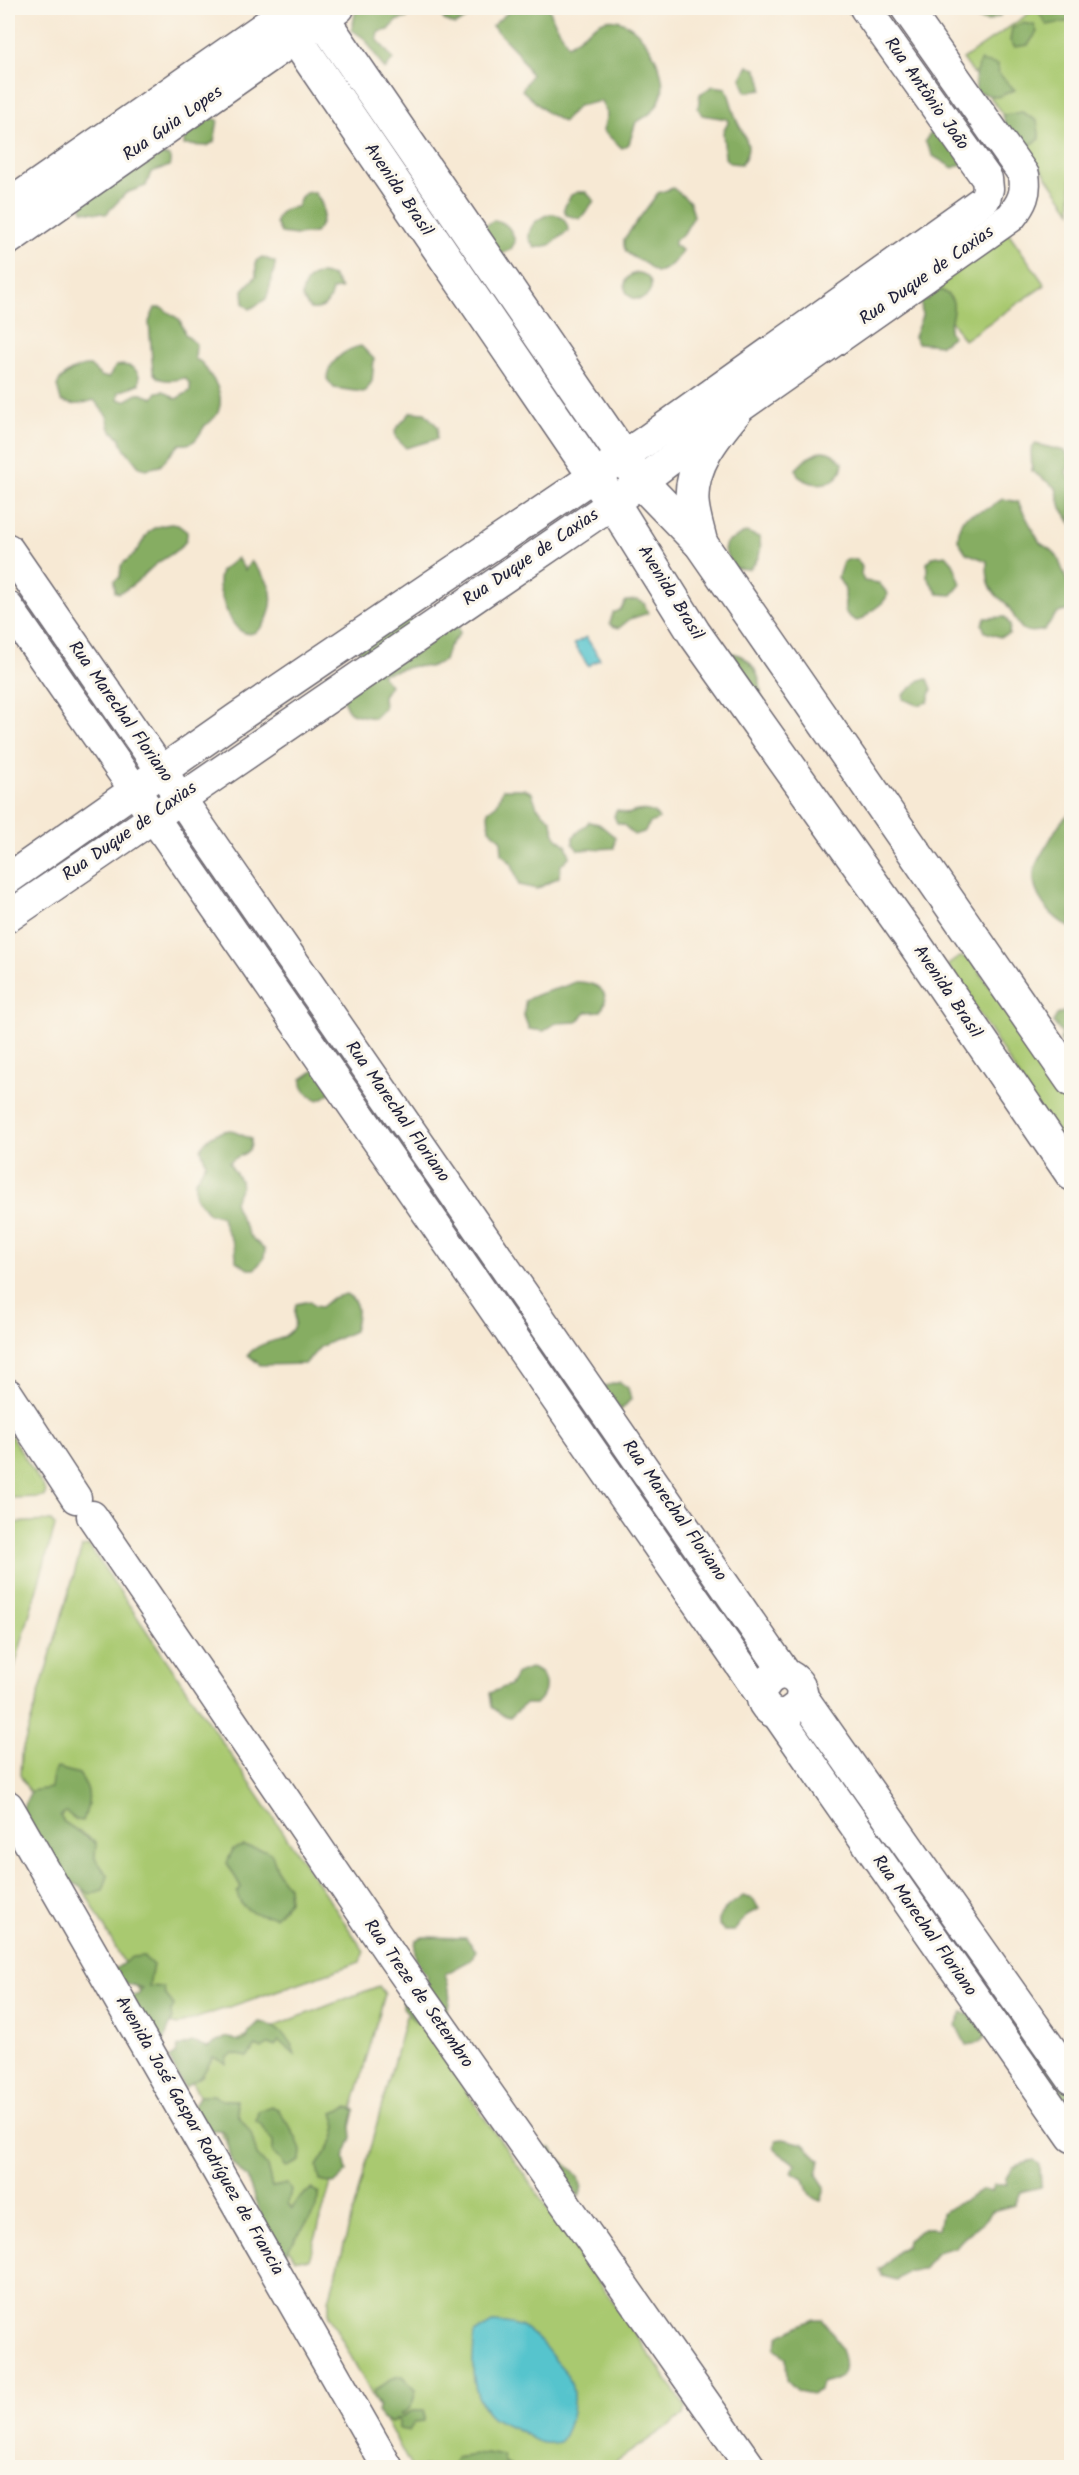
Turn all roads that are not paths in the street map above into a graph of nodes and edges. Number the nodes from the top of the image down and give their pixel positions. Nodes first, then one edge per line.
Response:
1 (865, 8) edge
2 (906, 8) edge
3 (326, 12) edge
4 (285, 17) edge
5 (1024, 175) joint
6 (987, 179) joint
7 (61, 185) junction
8 (8, 205) edge
9 (8, 240) edge
10 (736, 410) junction
11 (632, 468) junction
12 (594, 476) junction
13 (613, 503) junction
14 (701, 544) junction
15 (8, 549) edge
16 (455, 570) junction
17 (474, 597) junction
18 (8, 607) edge
19 (162, 772) junction
20 (133, 790) junction
21 (180, 799) junction
22 (151, 817) junction
23 (60, 842) junction
24 (79, 867) junction
25 (8, 879) edge
26 (241, 886) junction
27 (213, 906) junction
28 (8, 917) edge
29 (1071, 1080) edge
30 (382, 1090) junction
31 (354, 1109) junction
32 (1071, 1174) edge
33 (8, 1394) edge
34 (794, 1685) junction
35 (769, 1704) junction
36 (863, 1779) junction
37 (835, 1798) junction
38 (8, 1806) edge
39 (1071, 2079) edge
40 (1071, 2137) edge
41 (388, 2468) edge
42 (751, 2468) edge

1 - 6 main road, Rua Antônio João
2 - 5 main road, Rua Antônio João
3 - 4 main road, Rua Guia Lopes
3 - 11 main road, Avenida Brasil
4 - 7 main road, Rua Guia Lopes
4 - 12 main road, Avenida Brasil
5 - 10 main road, Rua Duque de Caxias
6 - 11 main road, Rua Duque de Caxias
7 - 8 main road, Rua Guia Lopes
7 - 9 main road, Rua Guia Lopes
10 - 11 main road, Rua Duque de Caxias
10 - 14 main road
11 - 12 main road, Rua Duque de Caxias
11 - 13 main road, Rua Duque de Caxias
11 - 14 main road, Avenida Brasil
12 - 13 main road, Avenida Brasil
12 - 16 main road, Rua Duque de Caxias
13 - 17 main road, Rua Duque de Caxias
13 - 32 main road, Avenida Brasil
14 - 29 main road, Avenida Brasil
15 - 19 main road, Rua Marechal Floriano
16 - 17 main road
16 - 19 main road, Rua Duque de Caxias
17 - 21 main road, Rua Duque de Caxias
18 - 20 main road, Rua Marechal Floriano
19 - 20 main road, Rua Duque de Caxias
19 - 21 main road, Rua Marechal Floriano
20 - 22 main road, Rua Marechal Floriano
20 - 23 main road, Rua Duque de Caxias
21 - 22 main road, Rua Duque de Caxias
21 - 26 main road, Rua Marechal Floriano
22 - 24 main road, Rua Duque de Caxias
22 - 27 main road, Rua Marechal Floriano
23 - 24 main road
23 - 25 main road, Rua Duque de Caxias
24 - 28 main road, Rua Duque de Caxias
26 - 27 main road
26 - 30 main road, Rua Marechal Floriano
27 - 31 main road, Rua Marechal Floriano
30 - 31 main road
30 - 34 main road, Rua Marechal Floriano
31 - 35 main road, Rua Marechal Floriano
33 - 42 main road, Rua Treze de Setembro
34 - 35 main road
34 - 36 main road, Rua Marechal Floriano
35 - 37 main road, Rua Marechal Floriano
36 - 37 main road
36 - 39 main road, Rua Marechal Floriano
37 - 40 main road, Rua Marechal Floriano
38 - 41 main road, Avenida José Gaspar Rodríguez de Francia

